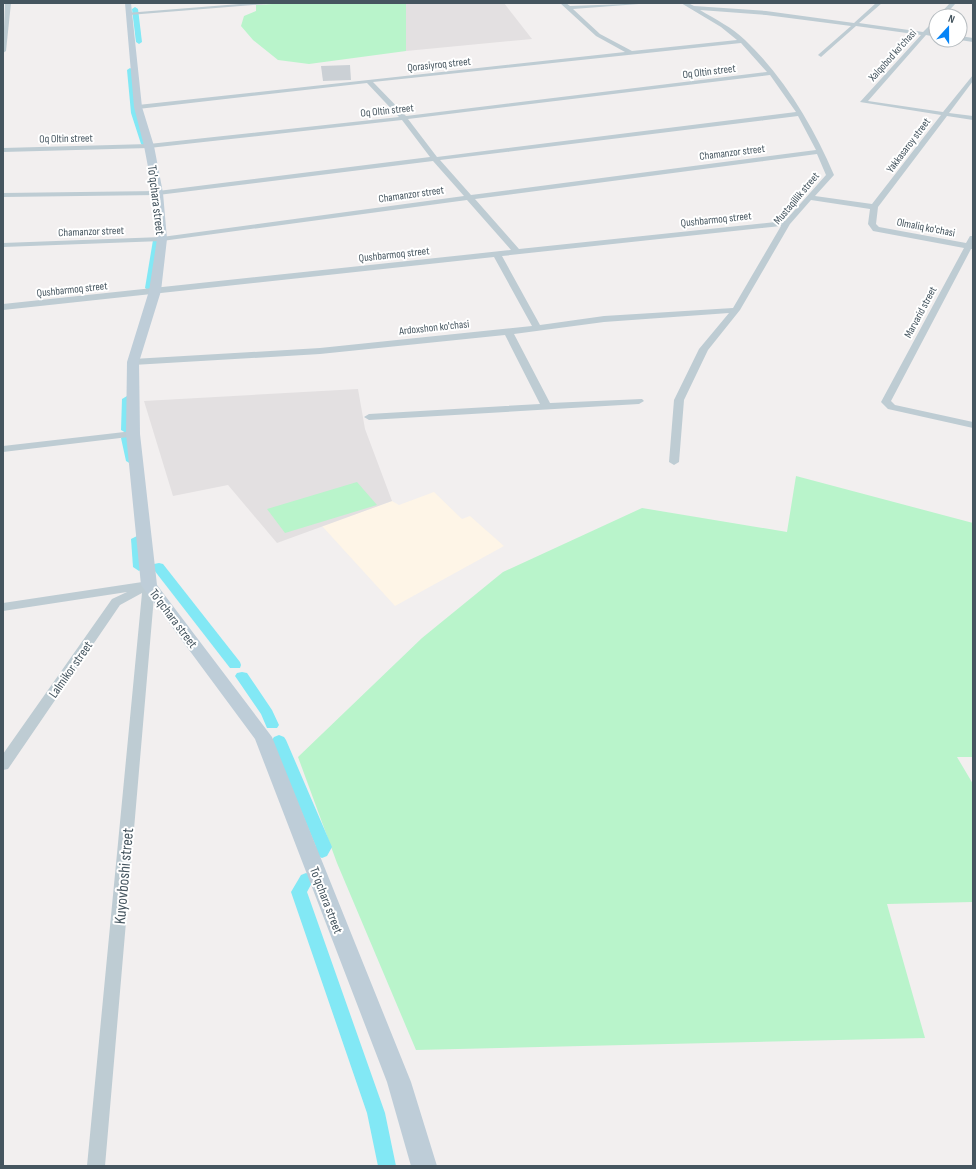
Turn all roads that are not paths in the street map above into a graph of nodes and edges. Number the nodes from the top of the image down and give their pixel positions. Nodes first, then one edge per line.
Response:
1 (8, 3) edge
2 (12, 3) edge
3 (274, 3) edge
4 (563, 3) edge
5 (649, 3) edge
6 (684, 3) edge
7 (879, 3) edge
8 (3, 4) edge
9 (720, 6) edge
10 (128, 8) edge
11 (568, 8) junction
12 (693, 8) junction
13 (773, 8) dead end
14 (766, 13) junction
15 (855, 25) junction
16 (928, 30) edge
17 (925, 34) junction
18 (928, 34) edge
19 (743, 41) junction
20 (3, 52) edge
21 (631, 53) junction
22 (821, 55) dead end
23 (773, 73) junction
24 (973, 77) edge
25 (369, 82) junction
26 (138, 108) junction
27 (799, 114) junction
28 (945, 114) junction
29 (404, 118) junction
30 (973, 118) edge
31 (149, 146) junction
32 (3, 150) edge
33 (821, 151) junction
34 (434, 158) junction
35 (158, 193) junction
36 (3, 195) edge
37 (469, 197) junction
38 (811, 198) junction
39 (874, 207) junction
40 (787, 223) junction
41 (162, 239) junction
42 (972, 244) edge
43 (3, 245) edge
44 (517, 252) junction
45 (497, 254) junction
46 (155, 291) junction
47 (3, 307) edge
48 (736, 310) junction
49 (537, 327) junction
50 (508, 332) junction
51 (133, 362) junction
52 (639, 401) dead end
53 (547, 407) junction
54 (369, 417) dead end
55 (973, 425) edge
56 (133, 434) junction
57 (3, 448) edge
58 (674, 462) dead end
59 (148, 585) junction
60 (3, 607) edge
61 (3, 765) edge
62 (96, 1166) edge
63 (424, 1166) edge

1 - 2 street
1 - 8 street
1 - 20 street
3 - 10 street
4 - 11 street
5 - 11 street
6 - 12 street, Mustaqillik street
7 - 15 street
9 - 12 street
9 - 14 street
10 - 26 street, To'qchara street
11 - 21 street
12 - 19 street, Mustaqillik street
13 - 14 street
14 - 15 street
15 - 17 street
15 - 22 street
16 - 17 street, Xalqobod ko'chasi
17 - 18 street
17 - 28 street, Xalqobod ko'chasi
19 - 21 street, Qorasiyroq street
19 - 23 street, Mustaqillik street
21 - 25 street, Qorasiyroq street
23 - 27 street, Mustaqillik street
23 - 29 street, Oq Oltin street
24 - 28 street, Yakkasaroy street
25 - 26 street, Qorasiyroq street
25 - 29 street
26 - 31 street, To'qchara street
27 - 33 street, Mustaqillik street
27 - 34 street
28 - 30 street
28 - 39 street, Yakkasaroy street
29 - 31 street, Oq Oltin street
29 - 34 street
31 - 32 street, Oq Oltin street
31 - 35 street, To'qchara street
33 - 37 street, Chamanzor street
33 - 38 street, Mustaqillik street
34 - 35 street
34 - 37 street
35 - 36 street
35 - 41 street, To'qchara street
37 - 41 street, Chamanzor street
37 - 44 street
38 - 39 street
38 - 40 street, Mustaqillik street
39 - 42 street, Olmaliq ko'chasi
40 - 44 street, Qushbarmoq street
40 - 48 street, Mustaqillik street
41 - 43 street, Chamanzor street
41 - 46 street, To'qchara street
42 - 55 street, Marvarid street
44 - 45 street, Qushbarmoq street
45 - 46 street, Qushbarmoq street
45 - 49 street
46 - 47 street, Qushbarmoq street
46 - 51 street, To'qchara street
48 - 49 street, Ardoxshon ko'chasi
48 - 58 street, Mustaqillik street
49 - 50 street, Ardoxshon ko'chasi
50 - 51 street, Ardoxshon ko'chasi
50 - 53 street
51 - 56 street, To'qchara street
52 - 53 street
53 - 54 street
56 - 57 street
56 - 59 street, To'qchara street
59 - 60 street
59 - 61 street, Lalmikor street
59 - 62 street, Kuyovboshi street
59 - 63 street, To'qchara street

